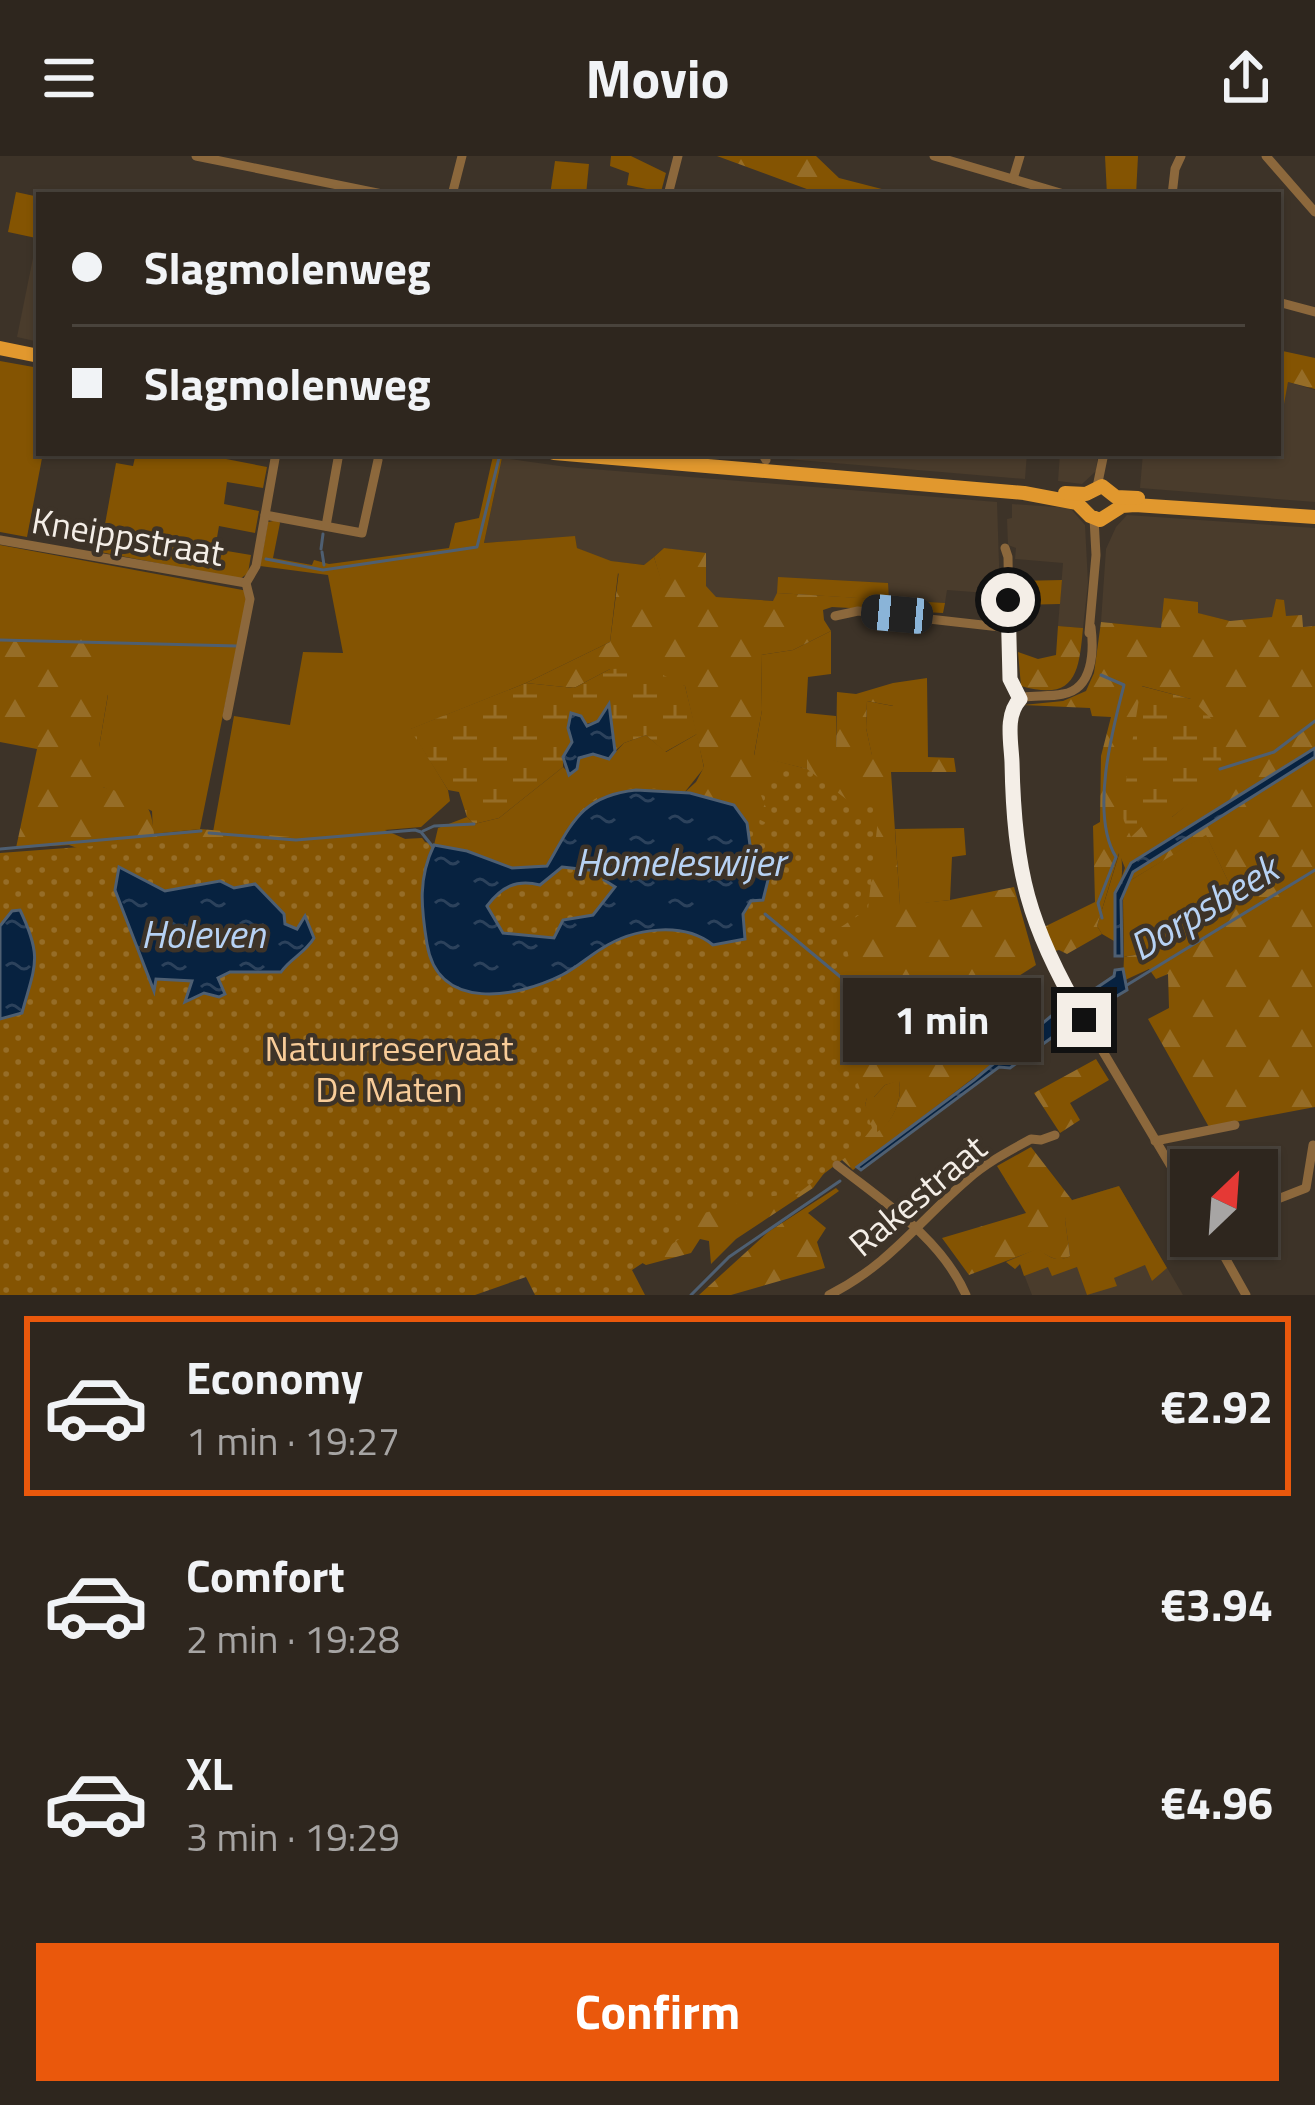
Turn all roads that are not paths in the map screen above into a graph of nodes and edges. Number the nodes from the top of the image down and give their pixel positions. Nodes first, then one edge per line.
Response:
1 (196, 156) edge
2 (275, 156) edge
3 (462, 156) edge
4 (678, 156) edge
5 (934, 156) edge
6 (1020, 156) edge
7 (1181, 156) edge
8 (1266, 156) edge
9 (272, 172) junction
10 (1013, 179) junction
11 (324, 189) edge
12 (356, 192) edge
13 (453, 192) edge
14 (669, 192) edge
15 (1057, 192) edge
16 (1172, 192) edge
17 (1313, 205) edge
18 (1281, 303) edge
19 (1315, 312) edge
20 (0, 348) edge
21 (36, 355) edge
22 (275, 456) edge
23 (338, 456) edge
24 (589, 456) edge
25 (1104, 456) edge
26 (378, 460) dead end
27 (1101, 502) junction
28 (265, 515) junction
29 (1315, 517) edge
30 (326, 526) junction
31 (0, 540) edge
32 (1005, 548) dead end
33 (246, 583) junction
34 (836, 616) dead end
35 (1009, 628) junction
36 (1020, 699) junction
37 (227, 716) dead end
38 (1235, 1125) dead end
39 (1055, 1135) dead end
40 (1155, 1141) junction
41 (1313, 1145) edge
42 (837, 1165) dead end
43 (1170, 1166) edge
44 (1278, 1199) edge
45 (918, 1229) junction
46 (1225, 1257) edge
47 (829, 1295) edge
48 (966, 1295) edge
49 (1246, 1295) edge

1 - 9 street
2 - 9 street
3 - 13 street
4 - 14 street
5 - 10 street
6 - 10 street
7 - 16 street
8 - 17 street
9 - 11 street
10 - 15 street
11 - 12 street
18 - 19 street
20 - 21 main road
22 - 28 street
23 - 30 street
24 - 27 main road
25 - 27 street
26 - 30 street
27 - 29 main road
27 - 36 street
28 - 30 street
28 - 33 street
31 - 33 street, Kneippstraat
32 - 35 street
33 - 37 street
34 - 35 street
35 - 36 street
36 - 40 street
38 - 40 street
39 - 45 street, Rakestraat
40 - 43 street
41 - 44 street
42 - 45 street
45 - 47 street, Rakestraat
45 - 48 street
46 - 49 street

